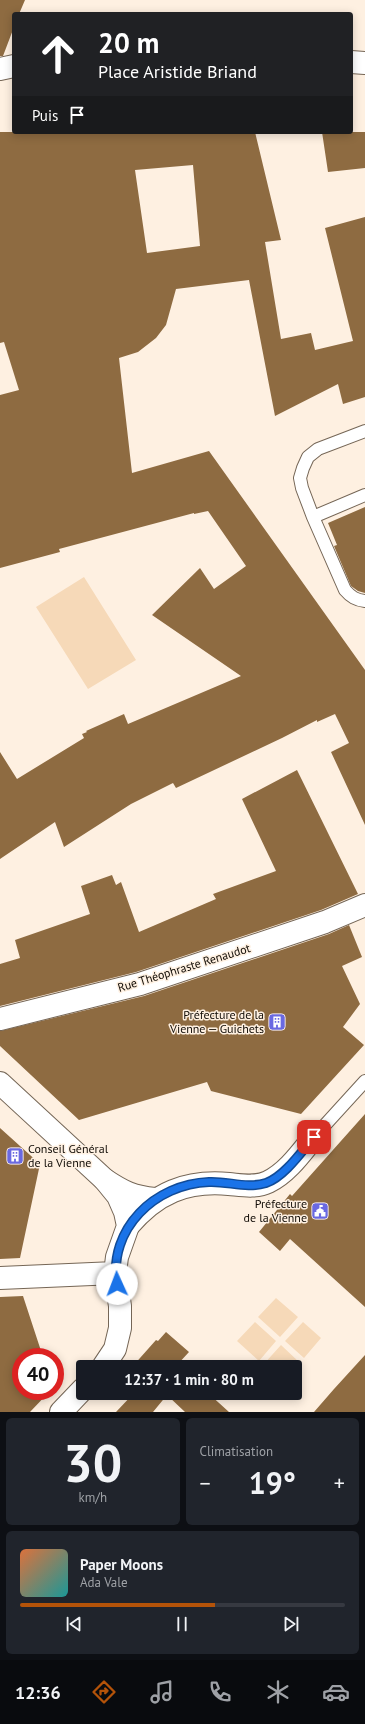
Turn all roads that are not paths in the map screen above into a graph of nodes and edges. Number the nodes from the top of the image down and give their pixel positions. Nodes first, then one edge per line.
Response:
1 (353, 62) edge
2 (365, 63) edge
3 (12, 66) edge
4 (0, 69) edge
5 (365, 431) edge
6 (365, 495) edge
7 (313, 516) junction
8 (365, 601) edge
9 (365, 905) edge
10 (0, 1019) edge
11 (365, 1081) edge
12 (0, 1083) edge
13 (314, 1137) joint
14 (105, 1180) junction
15 (155, 1200) junction
16 (128, 1226) junction
17 (115, 1273) junction
18 (0, 1278) edge
19 (107, 1360) edge
20 (76, 1396) edge
21 (61, 1412) edge

1 - 2 street
3 - 4 street
5 - 7 lane
6 - 7 lane
7 - 8 lane
9 - 10 street, Rue Théophraste Renaudot
11 - 13 lane
12 - 14 street
13 - 15 street
14 - 15 street
14 - 16 street
15 - 16 street
16 - 17 street
17 - 18 street
17 - 19 street
20 - 21 street

